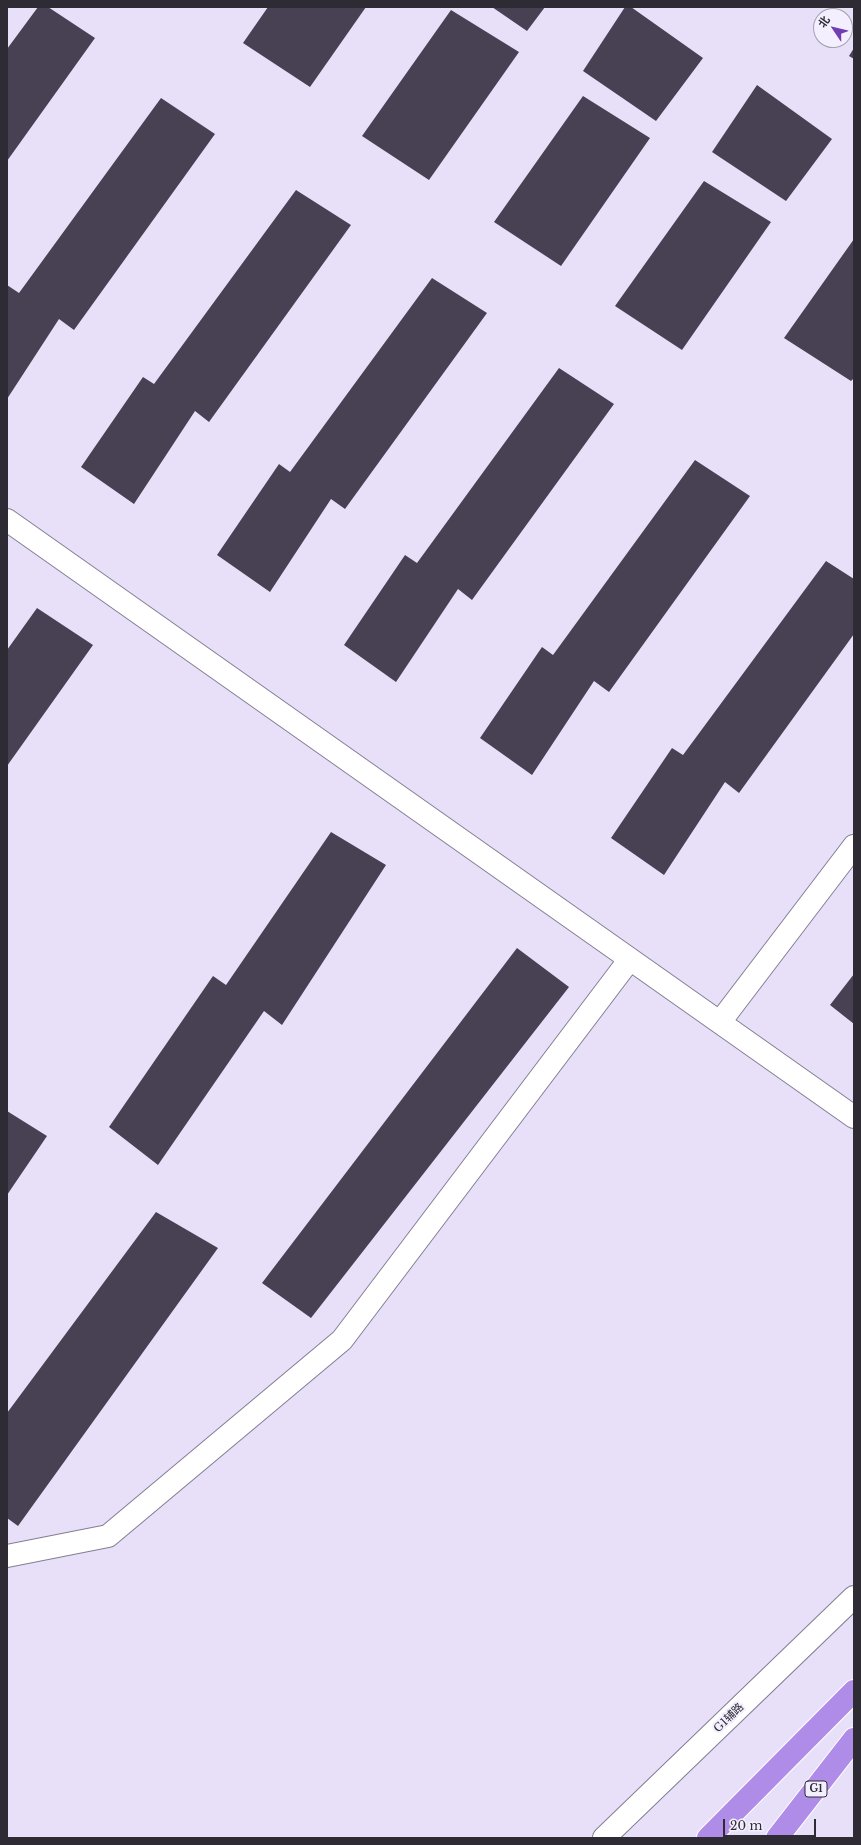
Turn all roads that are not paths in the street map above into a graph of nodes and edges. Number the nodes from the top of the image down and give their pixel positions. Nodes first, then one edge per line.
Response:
1 (7, 520) edge
2 (854, 846) edge
3 (630, 959) junction
4 (720, 1022) junction
5 (854, 1117) edge
6 (7, 1556) edge
7 (854, 1597) edge
8 (854, 1691) edge
9 (854, 1739) edge
10 (604, 1838) edge
11 (708, 1838) edge
12 (777, 1838) edge

1 - 3 street
2 - 4 street
3 - 4 street
3 - 6 street
4 - 5 street
7 - 10 street, G1辅路
8 - 11 highway
9 - 12 highway, G1

